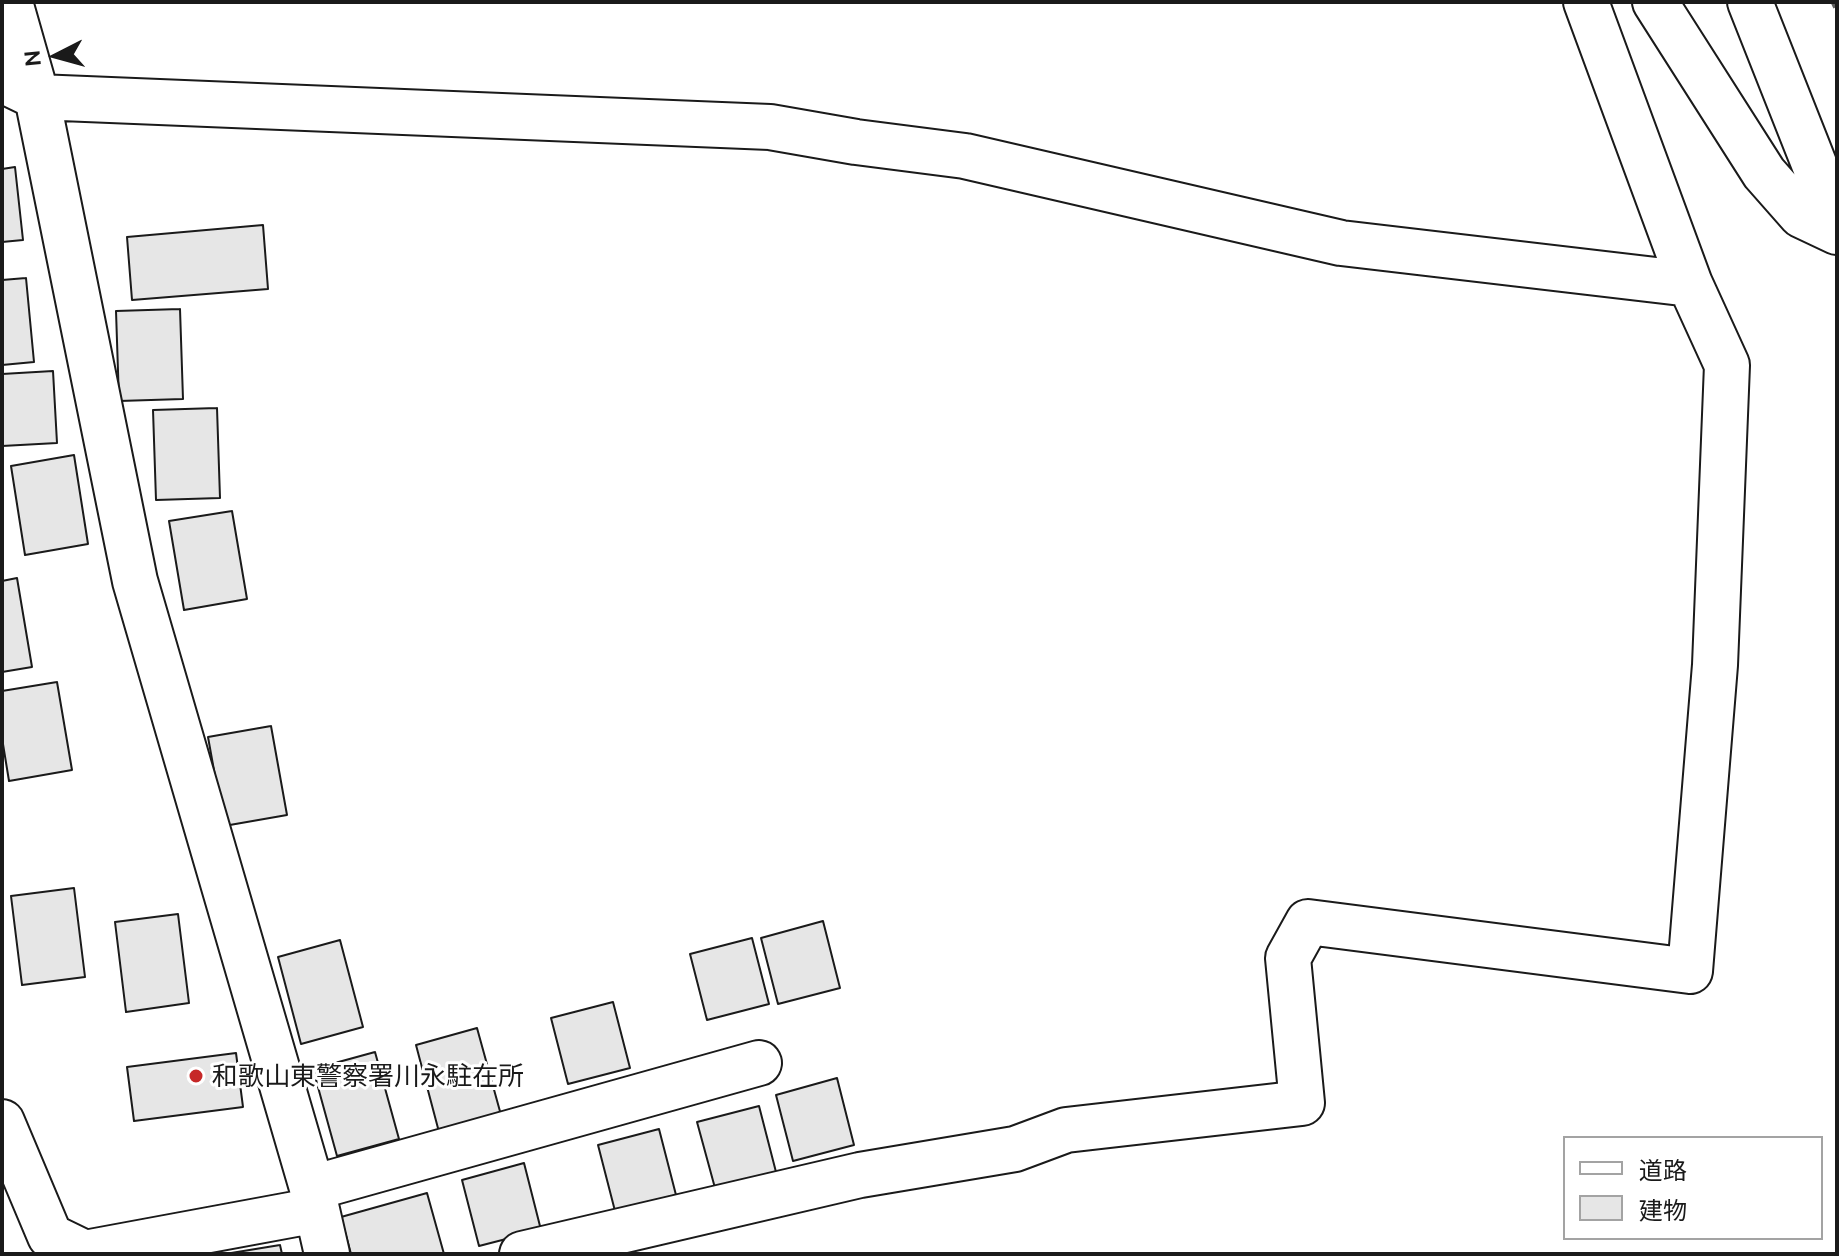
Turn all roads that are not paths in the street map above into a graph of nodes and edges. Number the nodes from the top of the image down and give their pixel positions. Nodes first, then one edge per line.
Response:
1 (10, 2) edge
2 (1586, 2) edge
3 (1655, 2) edge
4 (1750, 2) edge
5 (20, 89) edge
6 (1837, 222) edge
7 (1837, 232) edge
8 (1690, 284) junction
9 (759, 1063) dead end
10 (2, 1122) edge
11 (315, 1199) junction
12 (327, 1254) edge
13 (522, 1254) edge

1 - 5 street
2 - 8 street
3 - 7 street
4 - 6 street
5 - 8 street
5 - 11 street
8 - 13 street
9 - 11 street
10 - 11 street
11 - 12 street

